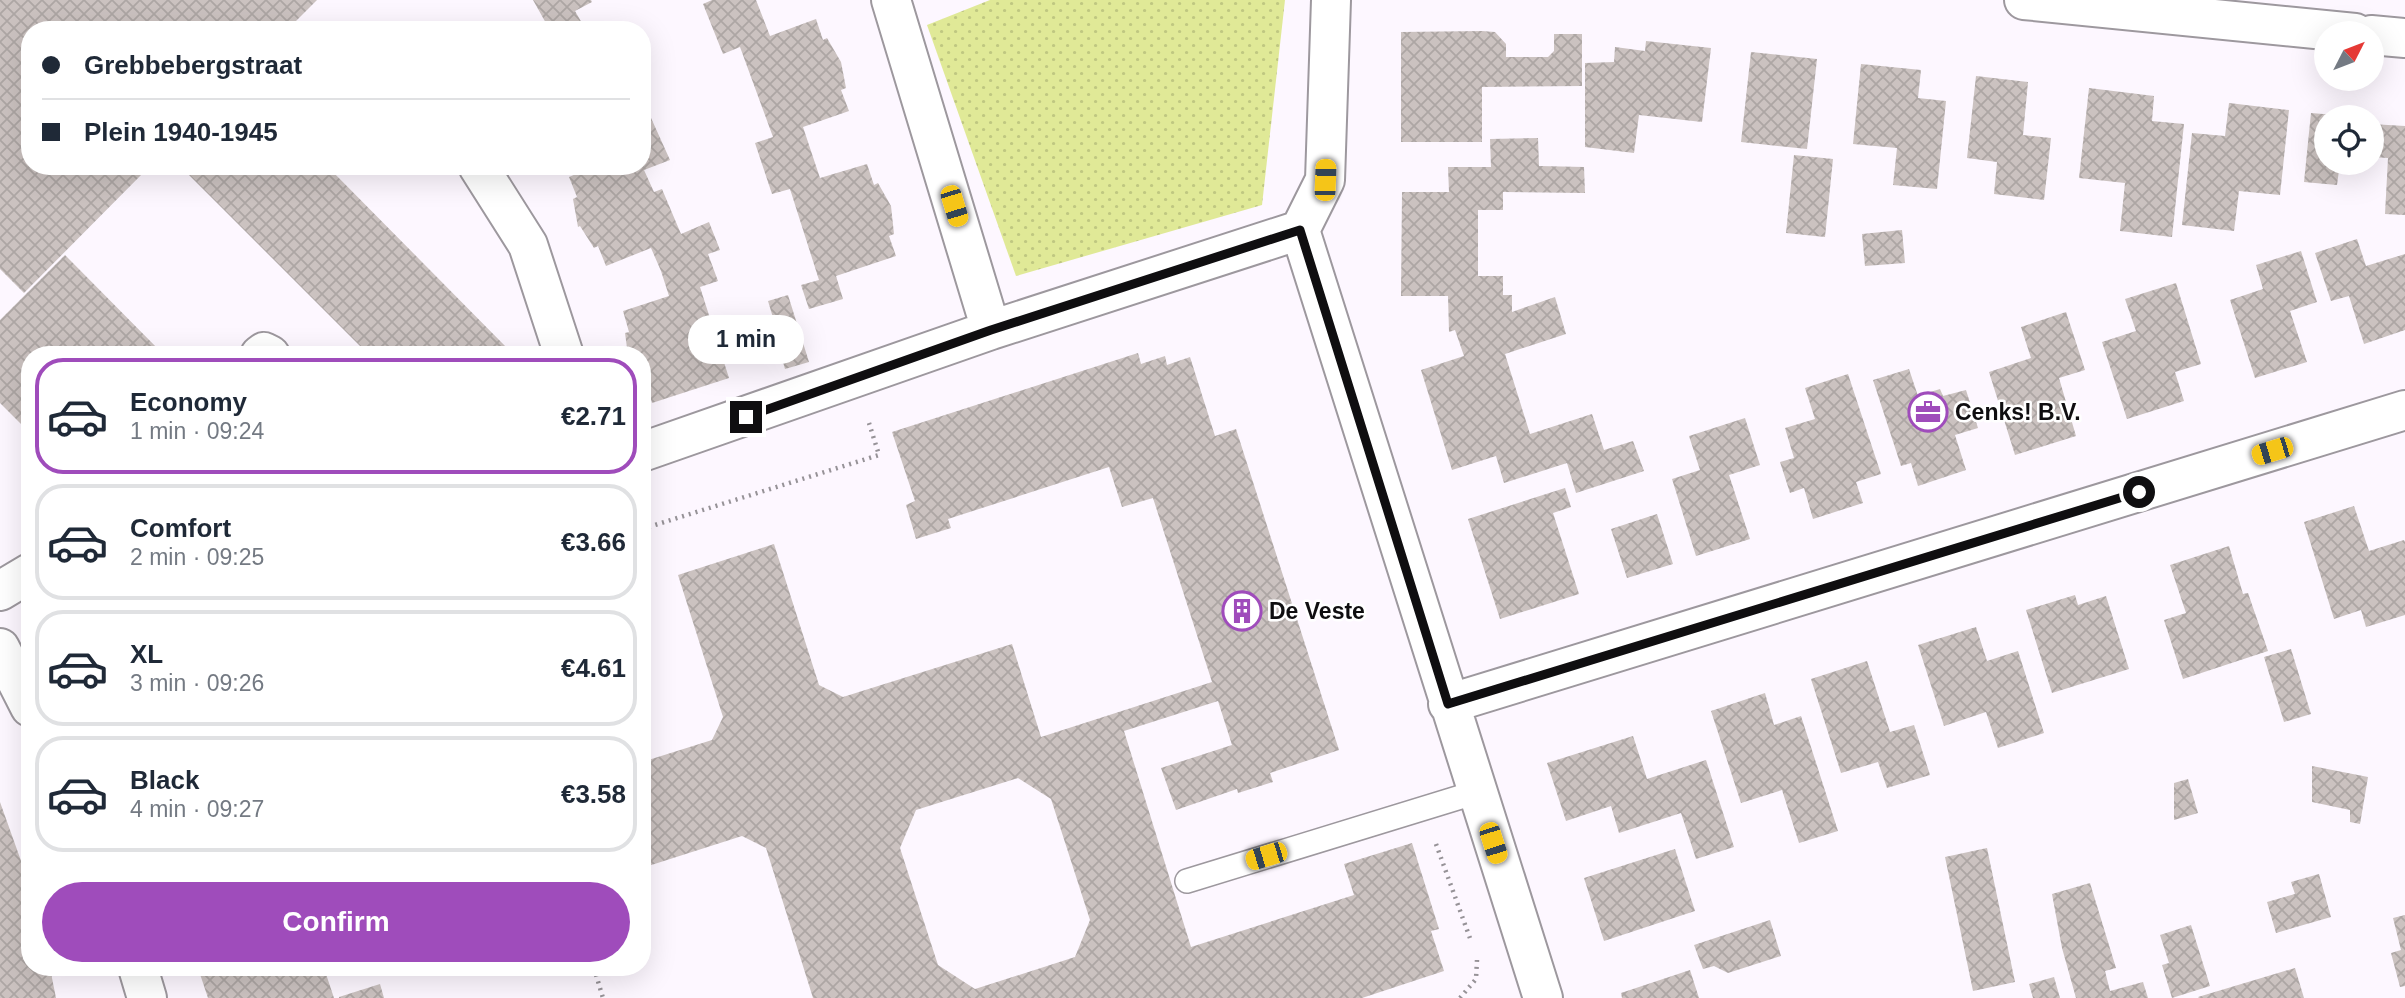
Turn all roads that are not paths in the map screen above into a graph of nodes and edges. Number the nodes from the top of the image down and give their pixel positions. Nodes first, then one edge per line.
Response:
1 (1331, 0) edge
2 (2024, 0) edge
3 (899, 2) edge
4 (2314, 29) edge
5 (2384, 36) edge
6 (2405, 38) edge
7 (484, 175) edge
8 (1300, 230) junction
9 (991, 330) junction
10 (561, 346) edge
11 (2405, 410) edge
12 (651, 449) edge
13 (21, 579) edge
14 (0, 592) edge
15 (0, 648) edge
16 (21, 689) edge
17 (1448, 704) junction
18 (1477, 792) junction
19 (1187, 881) dead end
20 (141, 976) edge
21 (148, 998) edge
22 (1543, 998) edge

1 - 8 street
2 - 4 street
3 - 9 street
5 - 6 street
7 - 10 street
8 - 9 street
8 - 17 street
9 - 12 street
11 - 17 street
13 - 14 street
15 - 16 street
17 - 18 street
18 - 19 lane
18 - 22 street
20 - 21 street

